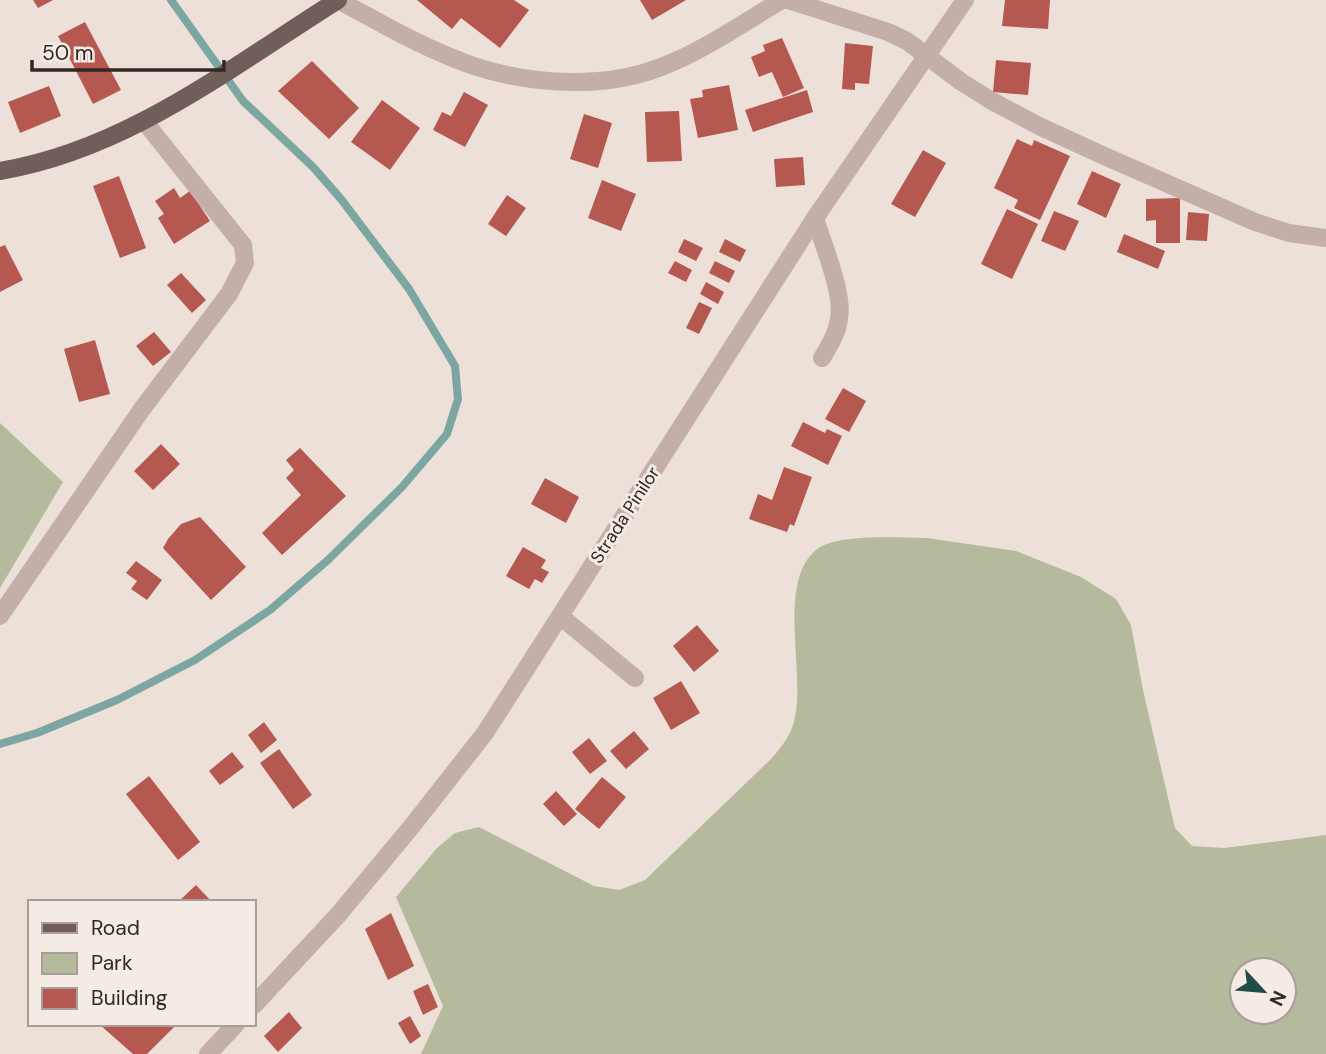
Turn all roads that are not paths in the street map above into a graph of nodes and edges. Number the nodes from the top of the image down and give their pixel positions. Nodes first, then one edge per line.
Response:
1 (338, 0) edge
2 (782, 0) edge
3 (788, 0) edge
4 (965, 0) edge
5 (927, 55) junction
6 (144, 121) junction
7 (0, 171) edge
8 (815, 218) junction
9 (1326, 238) edge
10 (822, 358) dead end
11 (0, 616) edge
12 (560, 616) junction
13 (635, 678) dead end
14 (256, 1003) edge
15 (235, 1026) edge
16 (218, 1050) edge

1 - 2 street
1 - 6 main road
3 - 5 street
4 - 5 street, Strada Pinilor
5 - 8 street, Strada Pinilor
5 - 9 street
6 - 7 main road
6 - 11 street
8 - 10 street
8 - 12 street, Strada Pinilor
12 - 13 street
12 - 14 street, Strada Pinilor
15 - 16 street

